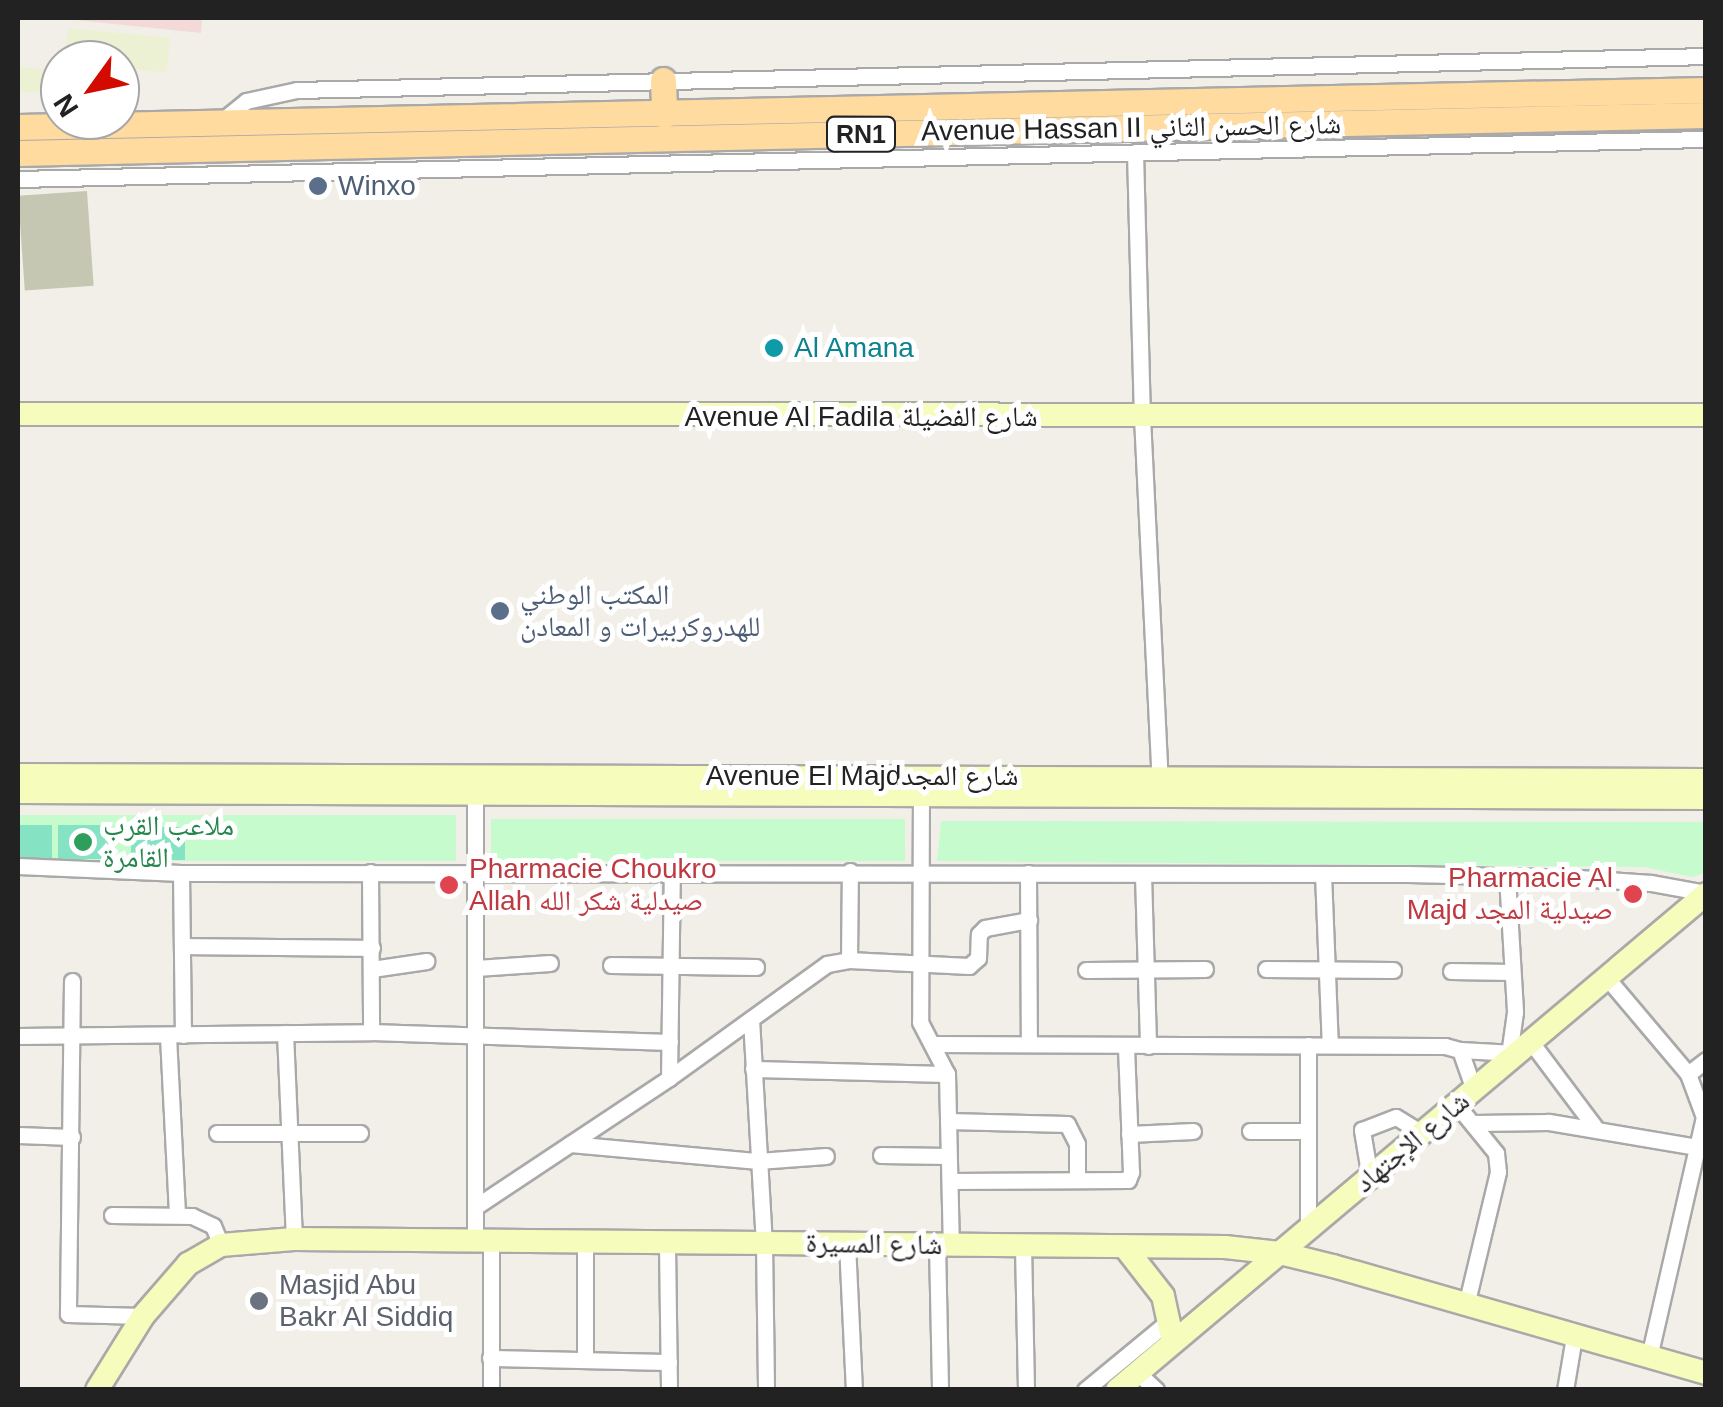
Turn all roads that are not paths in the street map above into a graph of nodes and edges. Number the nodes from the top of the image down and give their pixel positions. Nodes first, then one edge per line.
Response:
1 (1706, 56) edge
2 (664, 80) junction
3 (1706, 90) edge
4 (664, 115) junction
5 (1706, 116) edge
6 (219, 123) junction
7 (18, 126) edge
8 (1577, 130) junction
9 (1269, 137) junction
10 (1706, 139) edge
11 (1136, 152) junction
12 (18, 153) edge
13 (340, 158) junction
14 (212, 160) junction
15 (18, 179) edge
16 (18, 414) edge
17 (1706, 416) edge
18 (1142, 417) junction
19 (18, 776) edge
20 (1706, 780) edge
21 (475, 785) junction
22 (921, 787) junction
23 (1160, 788) junction
24 (18, 792) edge
25 (1706, 798) edge
26 (18, 866) edge
27 (850, 871) junction
28 (370, 872) junction
29 (476, 872) junction
30 (672, 872) junction
31 (181, 873) junction
32 (922, 873) junction
33 (1028, 874) junction
34 (1322, 874) junction
35 (1143, 875) junction
36 (1507, 876) junction
37 (1706, 893) edge
38 (1029, 920) junction
39 (184, 946) junction
40 (372, 948) junction
41 (849, 960) junction
42 (426, 961) dead end
43 (920, 962) junction
44 (550, 963) dead end
45 (611, 965) dead end
46 (673, 966) junction
47 (756, 967) dead end
48 (476, 968) junction
49 (1266, 968) dead end
50 (1326, 968) junction
51 (372, 969) junction
52 (1205, 969) dead end
53 (1086, 970) dead end
54 (1393, 970) dead end
55 (1451, 971) dead end
56 (1145, 972) junction
57 (1512, 972) junction
58 (1606, 978) junction
59 (72, 981) dead end
60 (751, 1019) junction
61 (285, 1032) junction
62 (371, 1032) junction
63 (175, 1035) junction
64 (18, 1036) edge
65 (476, 1037) junction
66 (72, 1038) junction
67 (670, 1042) junction
68 (933, 1044) junction
69 (1029, 1044) junction
70 (1126, 1045) junction
71 (1308, 1045) junction
72 (1330, 1045) junction
73 (1148, 1046) junction
74 (1520, 1049) junction
75 (1460, 1050) junction
76 (1706, 1060) edge
77 (753, 1070) junction
78 (947, 1074) junction
79 (1688, 1074) junction
80 (669, 1078) junction
81 (1466, 1098) junction
82 (1704, 1117) edge
83 (948, 1121) junction
84 (1474, 1123) junction
85 (1597, 1130) junction
86 (1193, 1131) dead end
87 (1250, 1131) dead end
88 (1307, 1131) junction
89 (216, 1133) dead end
90 (360, 1133) dead end
91 (290, 1134) junction
92 (1130, 1134) junction
93 (1423, 1134) junction
94 (18, 1135) edge
95 (72, 1136) junction
96 (570, 1144) junction
97 (1697, 1146) junction
98 (826, 1156) dead end
99 (881, 1156) dead end
100 (948, 1156) junction
101 (758, 1161) junction
102 (1076, 1177) junction
103 (1370, 1178) junction
104 (950, 1180) junction
105 (1698, 1180) edge
106 (478, 1205) junction
107 (177, 1214) junction
108 (112, 1216) dead end
109 (1308, 1229) junction
110 (483, 1239) junction
111 (294, 1240) junction
112 (764, 1242) junction
113 (847, 1243) junction
114 (586, 1244) junction
115 (221, 1245) junction
116 (667, 1245) junction
117 (944, 1245) junction
118 (1023, 1246) junction
119 (1124, 1246) junction
120 (1280, 1253) junction
121 (1466, 1306) junction
122 (143, 1316) junction
123 (1171, 1331) junction
124 (1574, 1337) junction
125 (490, 1358) junction
126 (1649, 1358) junction
127 (585, 1360) junction
128 (669, 1362) junction
129 (1138, 1372) junction
130 (1704, 1378) edge
131 (96, 1390) edge
132 (491, 1390) edge
133 (669, 1390) edge
134 (766, 1390) edge
135 (854, 1390) edge
136 (940, 1390) edge
137 (1026, 1390) edge
138 (1086, 1390) edge
139 (1118, 1390) edge
140 (1156, 1390) edge
141 (1566, 1390) edge

1 - 2 street
2 - 4 main road
2 - 6 street
3 - 4 main road, Avenue Hassan II شارع الحسن الثاني / RN1
4 - 6 main road, Avenue Hassan II شارع الحسن الثاني / RN1
5 - 8 main road, Avenue Hassan II شارع الحسن الثاني / RN1
6 - 7 main road, Avenue Hassan II شارع الحسن الثاني / RN1
8 - 9 main road, Avenue Hassan II شارع الحسن الثاني / RN1
8 - 10 street
9 - 11 street
9 - 13 main road, Avenue Hassan II شارع الحسن الثاني / RN1
11 - 13 street
11 - 18 street
12 - 14 main road, Avenue Hassan II شارع الحسن الثاني / RN1
13 - 14 main road, Avenue Hassan II شارع الحسن الثاني / RN1
14 - 15 street
16 - 18 street, Avenue Al Fadila شارع الفضيلة
17 - 18 street, Avenue Al Fadila شارع الفضيلة
18 - 23 street
19 - 21 street, Avenue El Majdشارع المجد
20 - 23 street, Avenue El Majdشارع المجد
21 - 22 street, Avenue El Majdشارع المجد
21 - 24 street, Avenue El Majdشارع المجد
21 - 29 street
22 - 23 street, Avenue El Majdشارع المجد
22 - 32 street
23 - 25 street, Avenue El Majdشارع المجد
26 - 31 street
27 - 30 street
27 - 32 street
27 - 41 street
28 - 29 street
28 - 31 street
28 - 40 street
29 - 30 street
29 - 48 street
30 - 46 street
31 - 39 street
32 - 33 street
32 - 43 street
33 - 35 street
33 - 38 street
34 - 35 street
34 - 36 street
34 - 50 street
35 - 56 street
36 - 37 street
36 - 57 street
37 - 58 street, شارع الإجتهاد
38 - 43 street
38 - 69 street
39 - 40 street
39 - 63 street
40 - 51 street
41 - 43 street
41 - 60 street
42 - 51 street
43 - 68 street
44 - 48 street
45 - 46 street
46 - 47 street
46 - 67 street
48 - 65 street
49 - 50 street
50 - 54 street
50 - 72 street
51 - 62 street
52 - 56 street
53 - 56 street
55 - 57 street
56 - 73 street
57 - 74 street
58 - 74 street, شارع الإجتهاد
58 - 79 street
59 - 66 street
60 - 77 street
60 - 80 street
61 - 62 street
61 - 63 street
61 - 91 street
62 - 65 street
63 - 66 street
63 - 107 street
64 - 66 street
65 - 67 street
65 - 106 street
66 - 95 street
67 - 80 street
68 - 69 street
68 - 78 street
69 - 70 street
70 - 73 street
70 - 92 street
71 - 72 street
71 - 73 street
71 - 88 street
72 - 75 street
74 - 75 street
74 - 81 street, شارع الإجتهاد
74 - 85 street
75 - 81 street
76 - 79 street
77 - 78 street
77 - 101 street
78 - 83 street
79 - 82 street
80 - 96 street
81 - 84 street
81 - 93 street, شارع الإجتهاد
82 - 97 street
83 - 100 street
83 - 102 street
84 - 85 street
84 - 121 street
85 - 97 street
86 - 92 street
87 - 88 street
88 - 109 street
89 - 91 street
90 - 91 street
91 - 111 street
92 - 102 street
93 - 103 street, شارع الإجتهاد
93 - 103 street
94 - 95 street
95 - 122 street
96 - 101 street
96 - 106 street
97 - 105 street
98 - 101 street
99 - 100 street
100 - 104 street
101 - 112 street
102 - 104 street
103 - 109 street, شارع الإجتهاد
104 - 117 street
105 - 126 street
106 - 110 street
107 - 108 street
107 - 115 street
109 - 120 street, شارع الإجتهاد
110 - 111 street, شارع المسيرة
110 - 114 street, شارع المسيرة
110 - 125 street
111 - 115 street, شارع المسيرة
112 - 113 street, شارع المسيرة
112 - 116 street, شارع المسيرة
112 - 134 street
113 - 117 street, شارع المسيرة
113 - 135 street
114 - 116 street, شارع المسيرة
114 - 127 street
115 - 122 street
116 - 128 street
117 - 118 street, شارع المسيرة
117 - 136 street
118 - 119 street, شارع المسيرة
118 - 137 street
119 - 120 street, شارع المسيرة
119 - 123 street
120 - 121 street, شارع المسيرة
120 - 123 street, شارع الإجتهاد
121 - 124 street, شارع المسيرة
122 - 131 street
123 - 129 street, شارع الإجتهاد
123 - 138 street
124 - 126 street, شارع المسيرة
124 - 141 street
125 - 127 street
125 - 132 street
126 - 130 street, شارع المسيرة
127 - 128 street
128 - 133 street
129 - 139 street, شارع الإجتهاد
129 - 140 street

